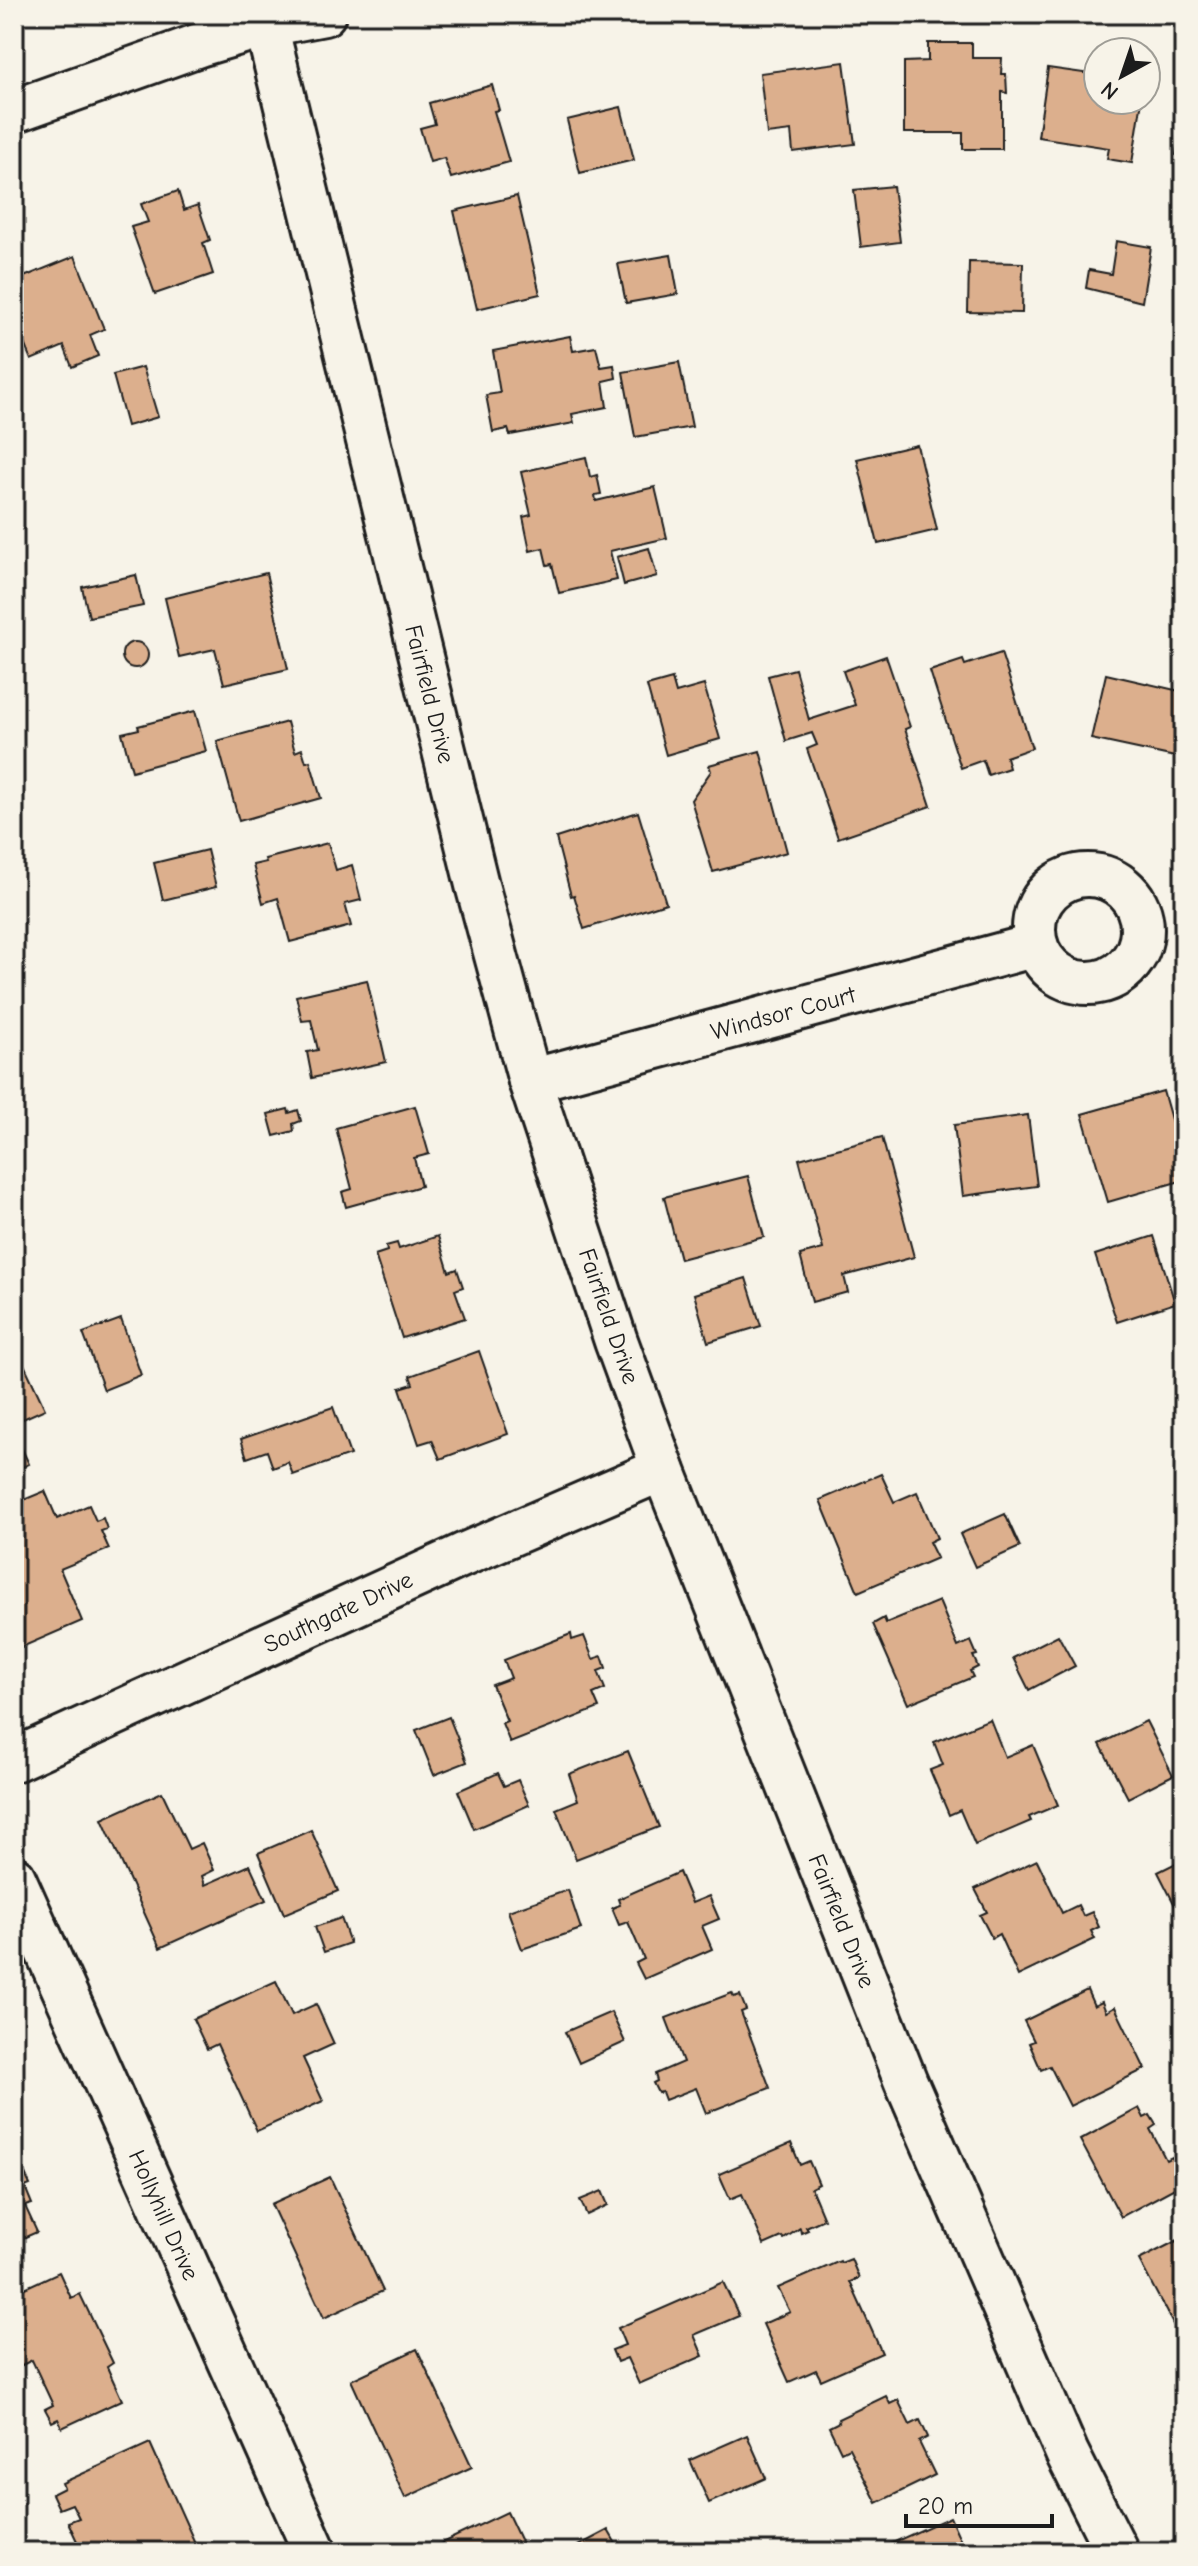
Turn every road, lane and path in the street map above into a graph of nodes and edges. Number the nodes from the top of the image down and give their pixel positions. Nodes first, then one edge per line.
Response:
1 (324, 14) edge
2 (266, 25) junction
3 (14, 111) edge
4 (1036, 945) dead end
5 (530, 1081) junction
6 (663, 1469) junction
7 (14, 1760) edge
8 (14, 1878) edge
9 (315, 2552) edge
10 (1117, 2552) edge

1 - 2 street
2 - 3 street
2 - 5 street, Fairfield Drive
4 - 5 street, Windsor Court
5 - 6 street, Fairfield Drive
6 - 7 street, Southgate Drive
6 - 10 street, Fairfield Drive
8 - 9 street, Hollyhill Drive

